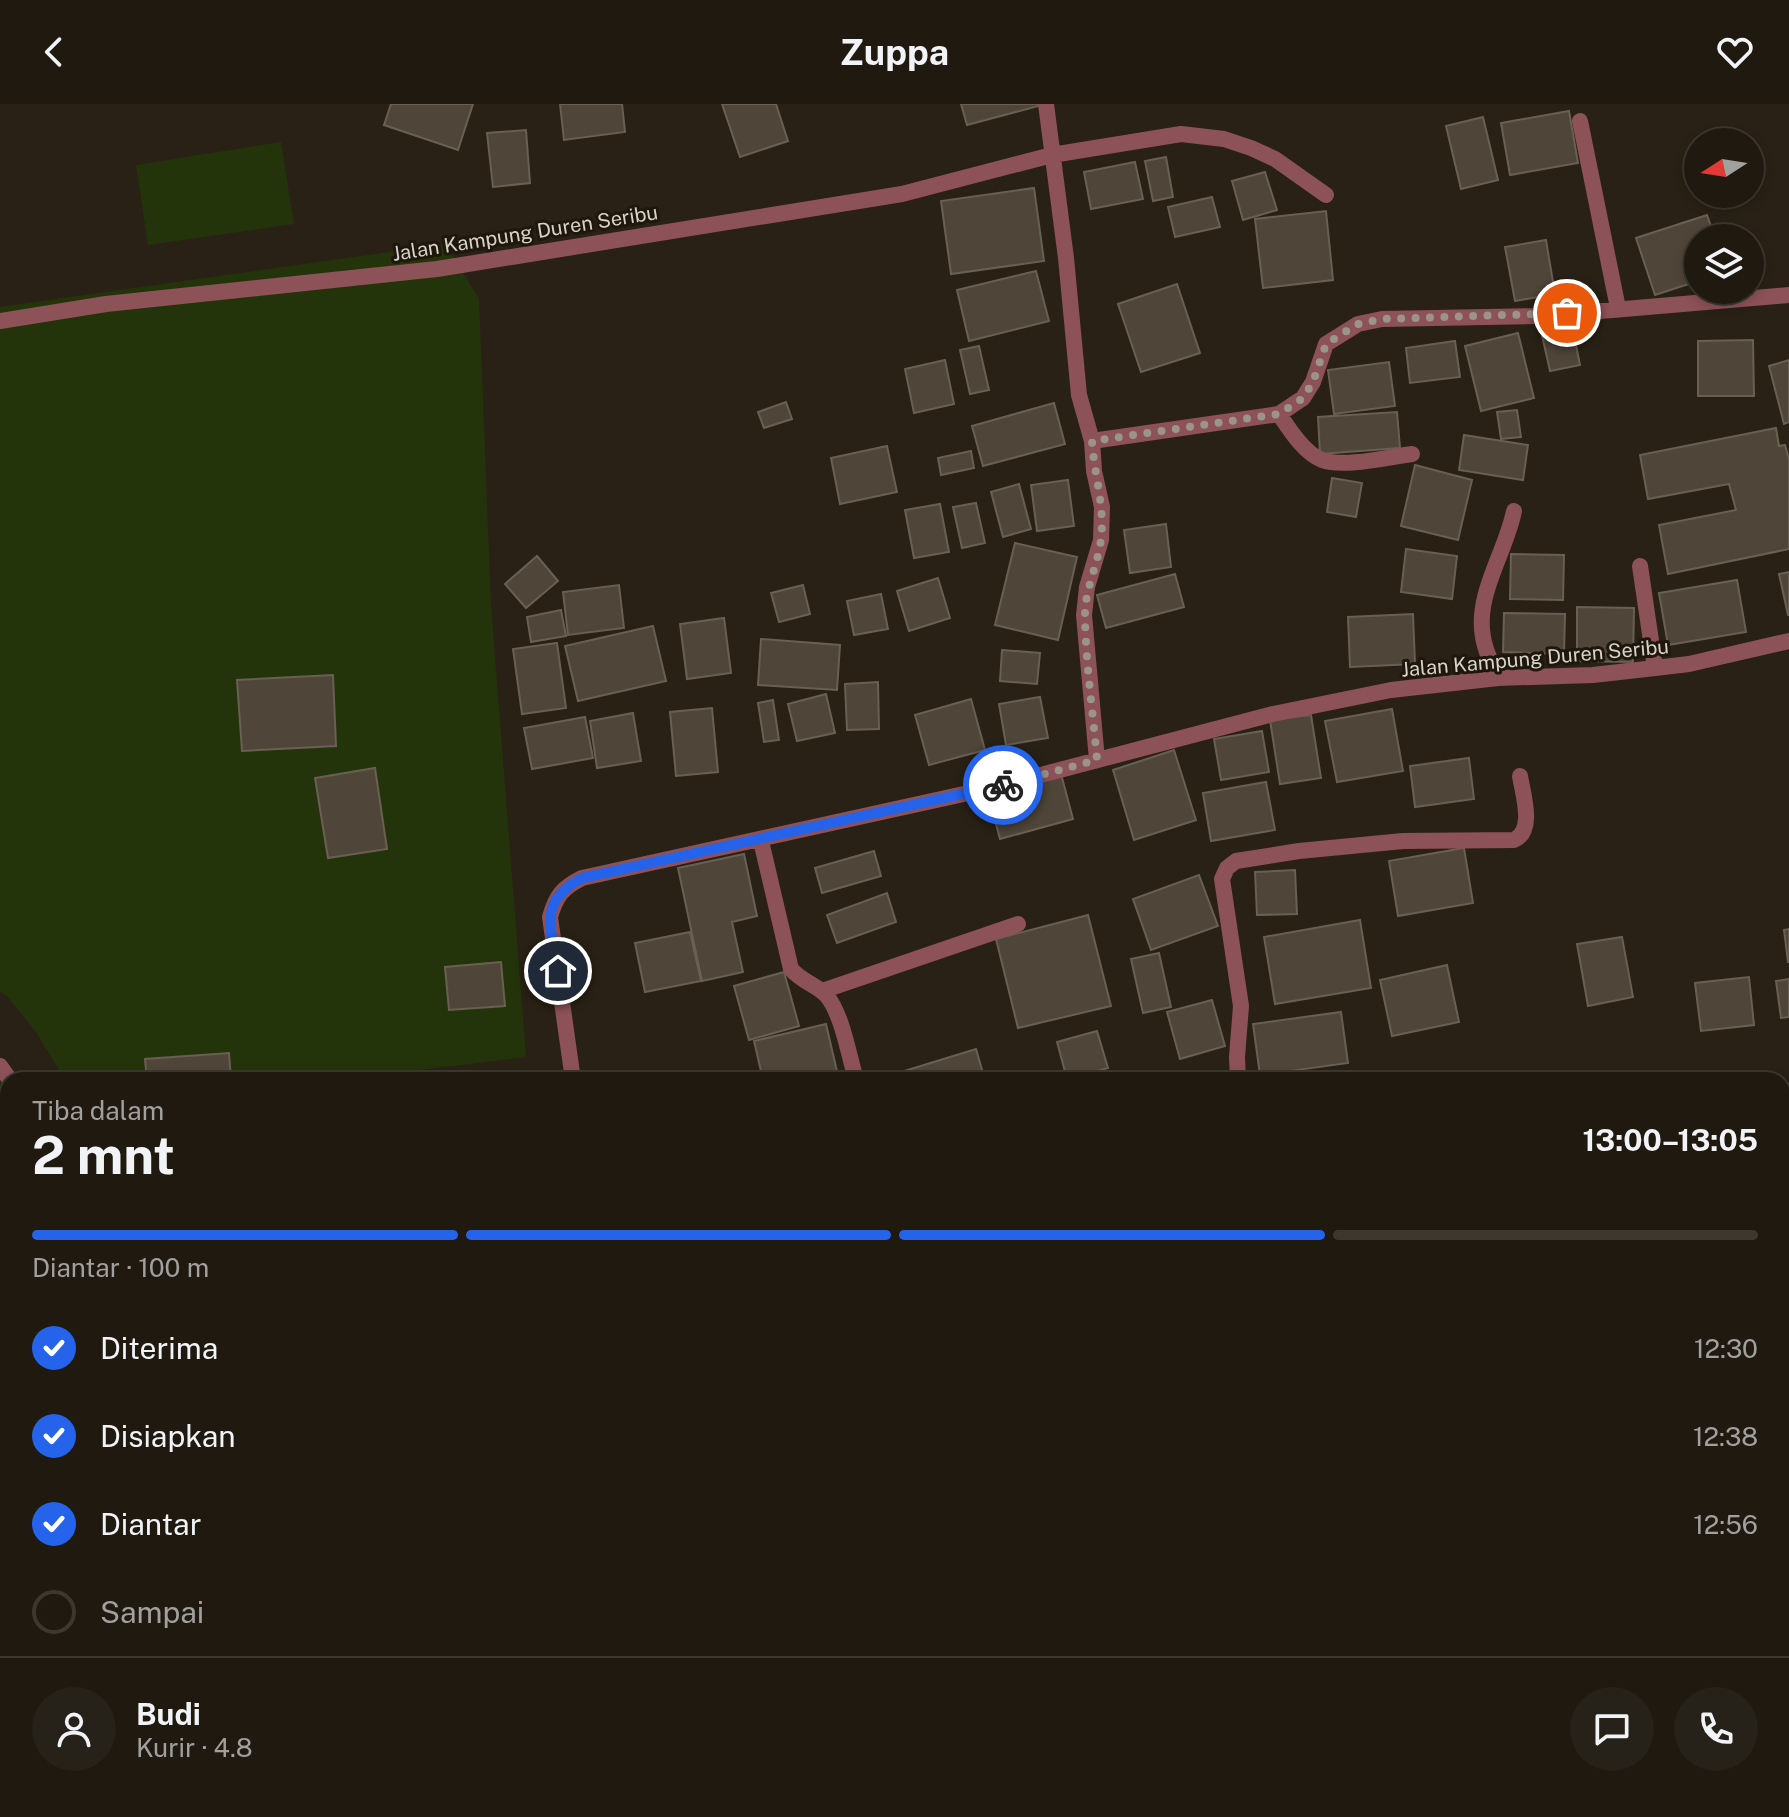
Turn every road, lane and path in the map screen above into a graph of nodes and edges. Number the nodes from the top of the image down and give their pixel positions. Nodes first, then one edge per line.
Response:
1 (1046, 104) edge
2 (1580, 121) dead end
3 (1052, 155) junction
4 (1326, 195) dead end
5 (1789, 295) edge
6 (1618, 308) junction
7 (0, 321) edge
8 (1279, 414) junction
9 (1092, 441) junction
10 (1412, 454) dead end
11 (1514, 511) dead end
12 (1640, 566) dead end
13 (1789, 641) edge
14 (1655, 668) junction
15 (1498, 678) junction
16 (1097, 760) junction
17 (1520, 776) dead end
18 (761, 841) junction
19 (1018, 924) dead end
20 (822, 991) junction
21 (572, 1072) edge
22 (854, 1072) edge
23 (1238, 1072) edge

1 - 3 street
2 - 6 street
3 - 4 street, Jalan Kampung Duren Seribu
3 - 7 street, Jalan Kampung Duren Seribu
3 - 9 street
5 - 6 street
6 - 8 street
8 - 9 street
8 - 10 street
9 - 16 street
11 - 15 street
12 - 14 street
13 - 14 street, Jalan Kampung Duren Seribu
14 - 15 street, Jalan Kampung Duren Seribu
15 - 16 street, Jalan Kampung Duren Seribu
16 - 18 street, Jalan Kampung Duren Seribu
17 - 23 street
18 - 20 street
18 - 21 street, Jalan Kampung Duren Seribu
19 - 20 street
20 - 22 street

